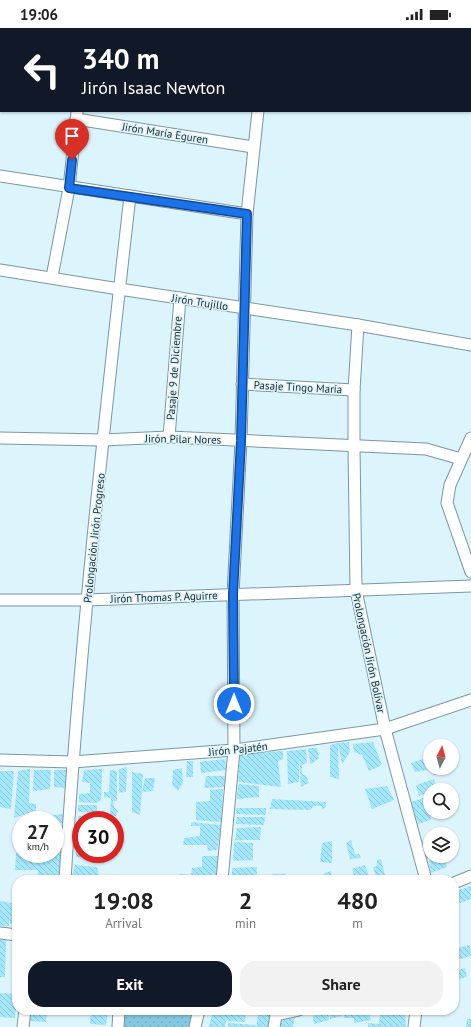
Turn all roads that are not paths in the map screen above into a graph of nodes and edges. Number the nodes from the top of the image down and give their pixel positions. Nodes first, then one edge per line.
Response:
1 (258, 112) edge
2 (76, 115) edge
3 (253, 147) junction
4 (0, 176) edge
5 (69, 188) junction
6 (130, 196) junction
7 (247, 214) junction
8 (0, 270) edge
9 (52, 277) junction
10 (119, 289) junction
11 (180, 298) junction
12 (244, 308) junction
13 (358, 325) junction
14 (471, 345) edge
15 (242, 384) junction
16 (354, 390) junction
17 (169, 437) junction
18 (0, 438) edge
19 (471, 438) edge
20 (103, 440) junction
21 (241, 441) junction
22 (354, 447) junction
23 (461, 459) junction
24 (471, 572) edge
25 (471, 586) edge
26 (356, 590) junction
27 (233, 594) junction
28 (0, 600) edge
29 (87, 600) junction
30 (471, 700) edge
31 (385, 729) junction
32 (234, 750) junction
33 (0, 760) edge
34 (72, 762) junction
35 (65, 875) edge
36 (222, 875) edge
37 (425, 875) edge
38 (471, 876) edge
39 (459, 881) edge
40 (0, 933) edge
41 (12, 934) edge
42 (24, 1015) edge
43 (119, 1015) edge
44 (198, 1015) edge
45 (276, 1015) edge
46 (415, 1015) edge
47 (23, 1027) edge
48 (118, 1027) edge
49 (195, 1027) edge
50 (274, 1027) edge
51 (414, 1027) edge

1 - 3 street
2 - 3 street, Jirón María Eguren
2 - 5 street
3 - 7 street
4 - 5 street
5 - 6 street
5 - 9 street
6 - 7 street
6 - 10 street, Prolongación Jirón Progreso
7 - 12 street
8 - 9 street, Jirón Trujillo
9 - 10 street, Jirón Trujillo
10 - 11 street, Jirón Trujillo
10 - 20 street, Prolongación Jirón Progreso
11 - 12 street, Jirón Trujillo
11 - 17 street, Pasaje 9 de Diciembre
12 - 13 street, Jirón Trujillo
12 - 15 street
13 - 14 street, Jirón Trujillo
13 - 16 street, Prolongación Jirón Bolívar
15 - 16 street, Pasaje Tingo María
15 - 21 street
16 - 22 street, Prolongación Jirón Bolívar
17 - 20 street, Jirón Pilar Nores
17 - 21 street, Jirón Pilar Nores
18 - 20 street, Jirón Pilar Nores
19 - 23 street
20 - 29 street, Prolongación Jirón Progreso
21 - 22 street, Jirón Pilar Nores
21 - 27 street
22 - 23 street, Jirón Pilar Nores
22 - 26 street, Prolongación Jirón Bolívar
23 - 24 street
25 - 26 street, Jirón Thomas P. Aguirre
26 - 27 street, Jirón Thomas P. Aguirre
26 - 31 street, Prolongación Jirón Bolívar
27 - 29 street, Jirón Thomas P. Aguirre
27 - 32 street
28 - 29 street, Jirón Thomas P. Aguirre
29 - 34 street, Prolongación Jirón Progreso
30 - 31 street, Jirón Pajatén
31 - 32 street, Jirón Pajatén
31 - 37 street, Prolongación Jirón Bolívar
32 - 34 street, Jirón Pajatén
32 - 36 street
33 - 34 street, Jirón Pajatén
34 - 35 street, Prolongación Jirón Progreso
38 - 39 street
40 - 41 street
42 - 47 street
43 - 48 street
44 - 49 street
45 - 50 street
46 - 51 street

